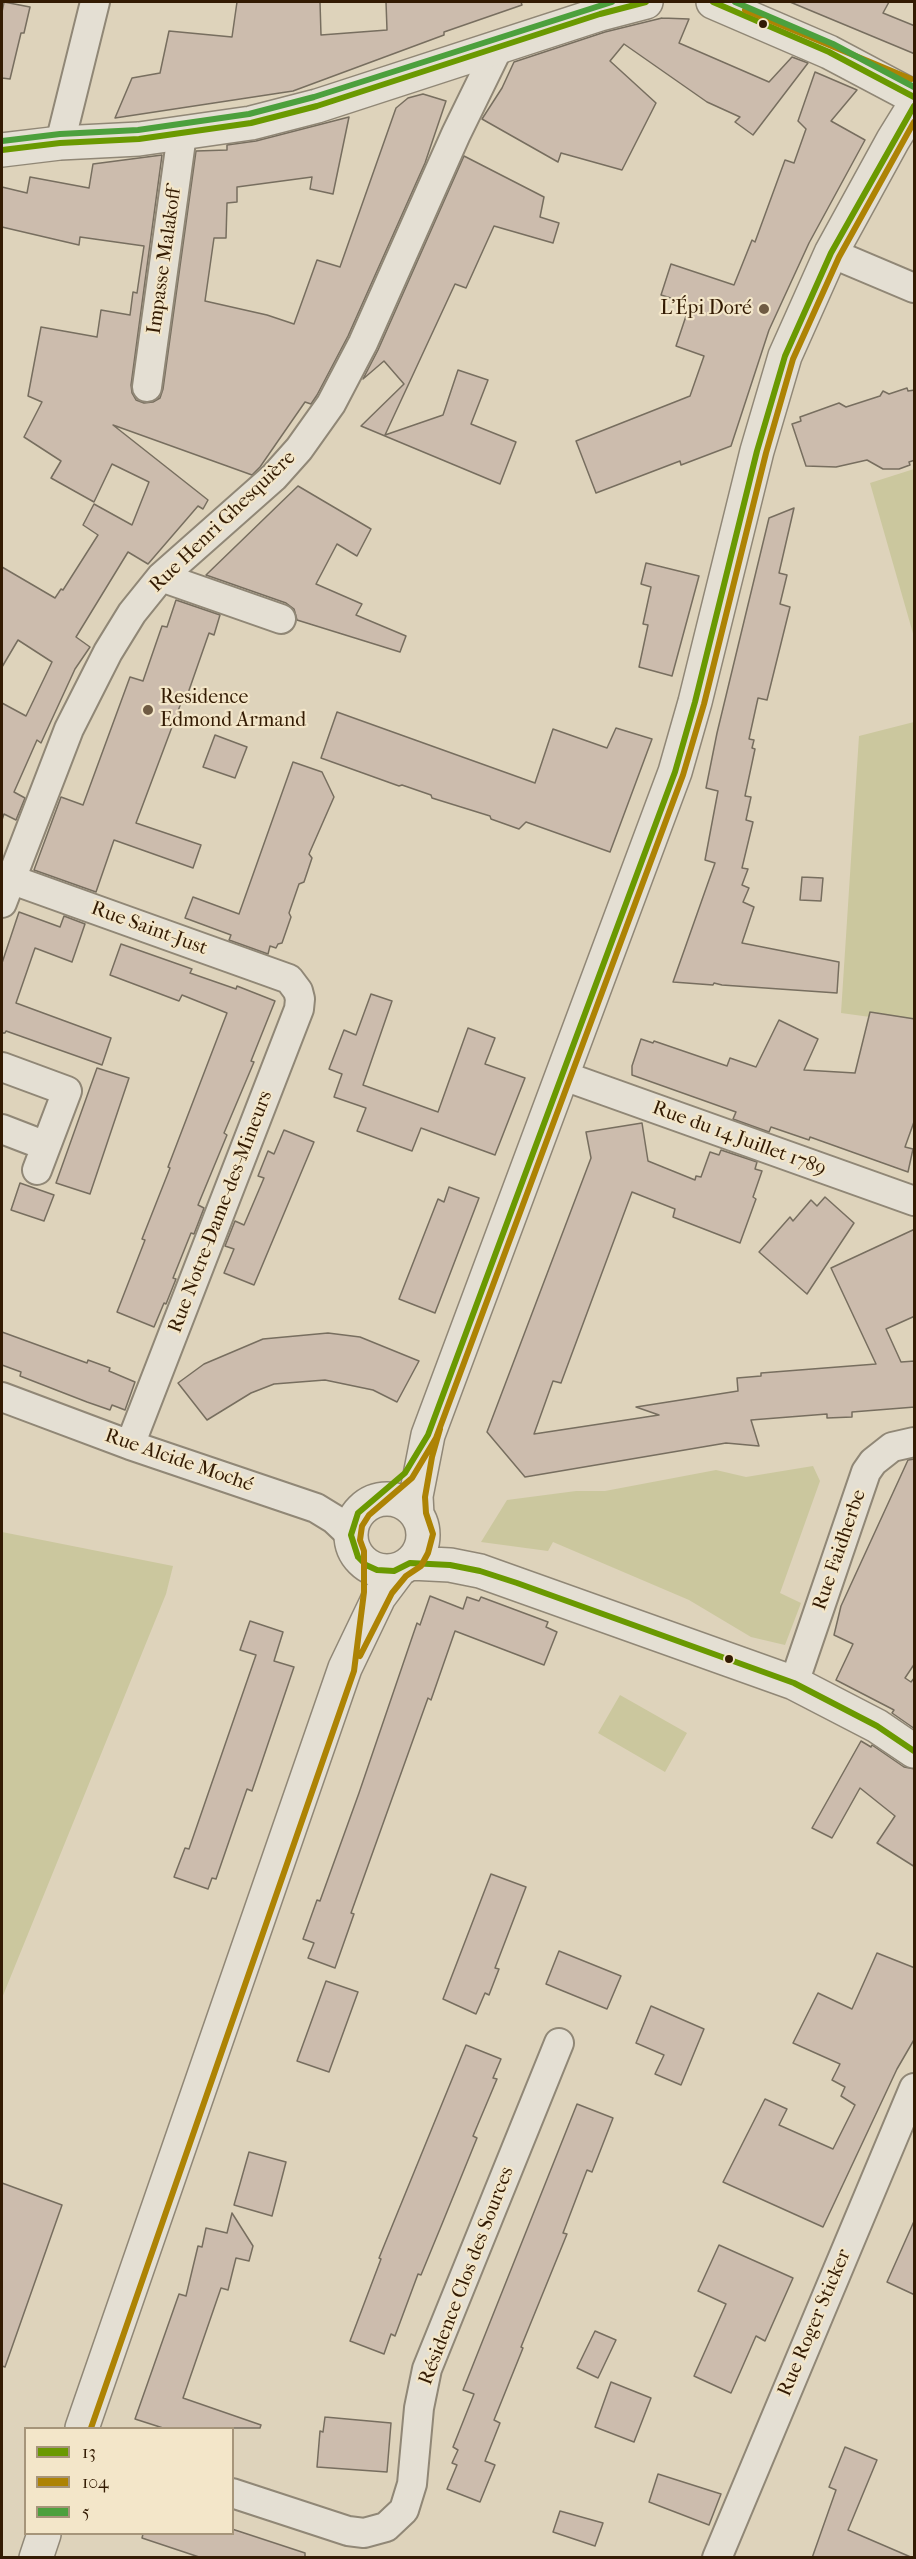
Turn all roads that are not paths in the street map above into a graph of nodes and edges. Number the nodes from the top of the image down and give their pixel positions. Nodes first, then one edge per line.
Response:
1 (95, 2) edge
2 (639, 2) edge
3 (713, 2) edge
4 (748, 2) edge
5 (499, 46) junction
6 (915, 71) edge
7 (915, 97) edge
8 (915, 106) edge
9 (182, 134) junction
10 (60, 143) junction
11 (2, 150) edge
12 (831, 252) junction
13 (915, 288) edge
14 (147, 387) dead end
15 (161, 577) junction
16 (281, 620) dead end
17 (6, 891) edge
18 (289, 979) joint
19 (2, 1067) edge
20 (564, 1076) junction
21 (2, 1129) edge
22 (915, 1201) edge
23 (2, 1396) edge
24 (429, 1435) junction
25 (915, 1442) edge
26 (130, 1445) junction
27 (372, 1502) junction
28 (419, 1519) junction
29 (353, 1543) junction
30 (405, 1566) junction
31 (517, 1582) junction
32 (345, 1668) junction
33 (794, 1683) junction
34 (915, 1751) edge
35 (559, 2043) dead end
36 (915, 2088) edge
37 (82, 2427) edge
38 (234, 2494) edge
39 (44, 2535) edge
40 (36, 2558) edge
41 (717, 2558) edge

1 - 10 street
2 - 5 street
3 - 7 street
4 - 6 street
5 - 9 street
5 - 15 street, Rue Henri Ghesquière
8 - 12 street
9 - 10 street
9 - 14 street, Impasse Malakoff
10 - 11 street
12 - 13 street
12 - 20 street
15 - 16 street
15 - 17 street, Rue Henri Ghesquière
17 - 18 street, Rue Saint-Just
18 - 26 street, Rue Notre-Dame-des-Mineurs
19 - 21 street
20 - 22 street, Rue du 14 Juillet 1789
20 - 24 street
23 - 26 street, Rue Alcide Moché
24 - 27 street
24 - 28 street
25 - 33 street, Rue Faidherbe
26 - 29 street, Rue Alcide Moché
27 - 28 street
27 - 29 street
28 - 30 street
28 - 31 street
29 - 30 street
29 - 32 street
30 - 31 street
30 - 32 street
31 - 33 street
32 - 37 street
33 - 34 street
35 - 38 street, Résidence Clos des Sources
36 - 41 street, Rue Roger Sticker
39 - 40 street

